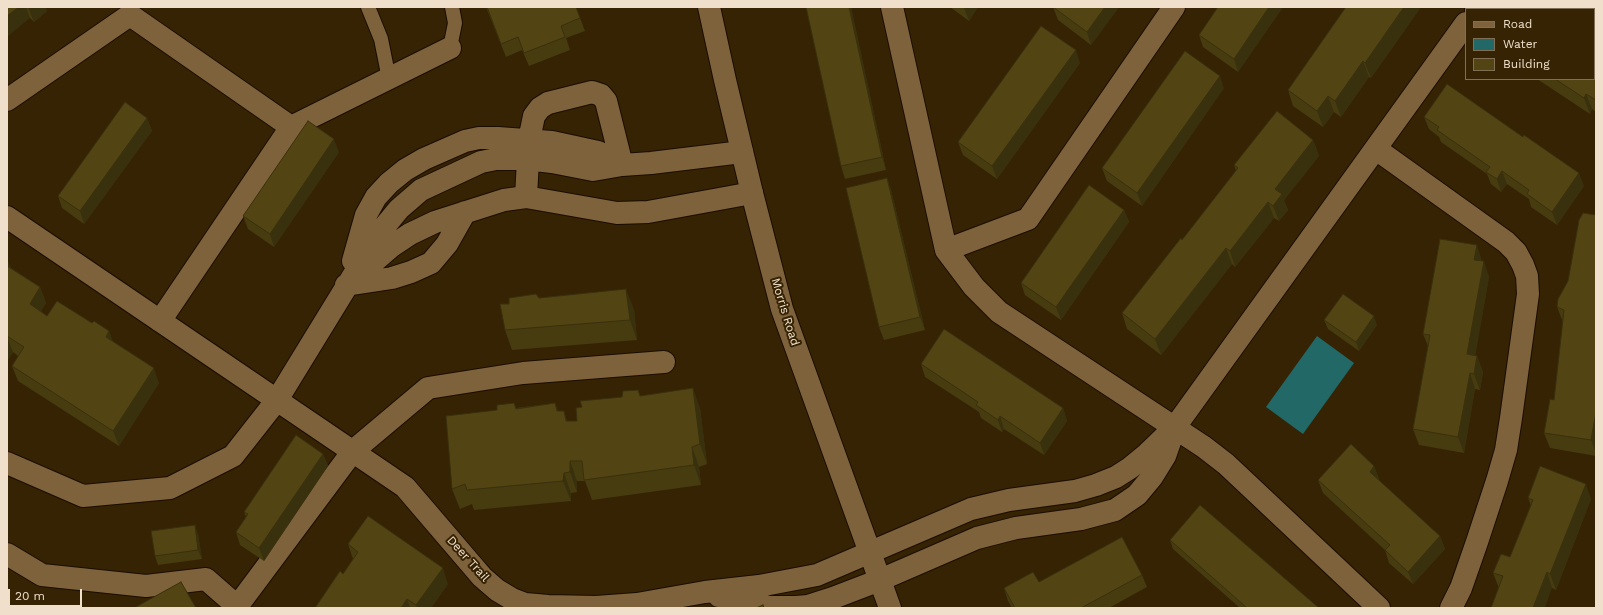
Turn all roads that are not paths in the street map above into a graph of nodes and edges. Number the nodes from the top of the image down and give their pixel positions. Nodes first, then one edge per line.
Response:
1 (368, 7) edge
2 (452, 7) edge
3 (709, 7) edge
4 (892, 7) edge
5 (1174, 7) edge
6 (1465, 24) edge
7 (450, 48) joint
8 (389, 78) junction
9 (7, 100) edge
10 (291, 128) junction
11 (1376, 148) junction
12 (528, 149) junction
13 (742, 152) junction
14 (622, 165) junction
15 (752, 192) junction
16 (526, 196) junction
17 (465, 212) junction
18 (7, 217) edge
19 (946, 250) junction
20 (346, 285) junction
21 (160, 321) junction
22 (664, 362) dead end
23 (277, 400) junction
24 (1175, 427) junction
25 (353, 451) junction
26 (7, 463) edge
27 (870, 552) junction
28 (7, 554) edge
29 (880, 580) junction
30 (705, 592) junction
31 (638, 606) edge
32 (237, 607) edge
33 (890, 608) edge
34 (1378, 608) edge
35 (1451, 608) edge

1 - 8 lane
2 - 7 lane
3 - 13 street, Morris Road
4 - 19 street
5 - 19 street
6 - 11 street
7 - 8 street
8 - 10 street
9 - 10 street
10 - 21 street
11 - 24 street
11 - 35 street
12 - 14 street
12 - 14 street
12 - 16 street
12 - 20 street
13 - 14 street
13 - 15 street, Morris Road
15 - 16 street
15 - 27 street, Morris Road
16 - 17 street
17 - 20 street
17 - 20 street
18 - 21 street, Deer Trail
19 - 24 street
20 - 23 street
21 - 23 street, Deer Trail
22 - 25 street
23 - 25 street, Deer Trail
23 - 26 street
24 - 27 street, Deer Trail
24 - 29 street
24 - 34 street
25 - 31 street, Deer Trail
25 - 32 street
27 - 29 street, Morris Road
27 - 30 street, Deer Trail
28 - 32 street
29 - 30 street
29 - 33 street, Morris Road
30 - 31 street, Deer Trail

